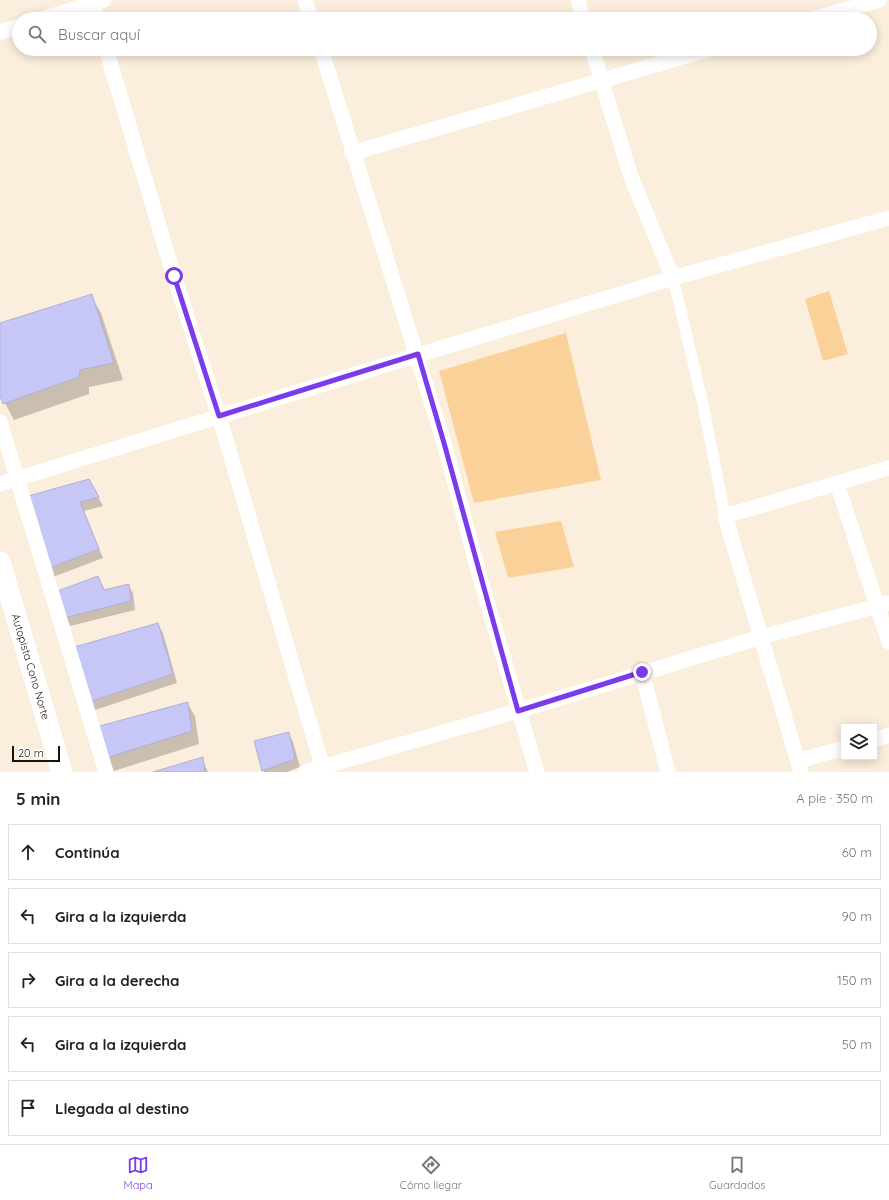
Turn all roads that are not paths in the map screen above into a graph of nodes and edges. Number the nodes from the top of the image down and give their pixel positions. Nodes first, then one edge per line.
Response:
1 (305, 0) edge
2 (578, 0) edge
3 (879, 0) edge
4 (96, 1) edge
5 (63, 12) edge
6 (97, 12) edge
7 (309, 12) edge
8 (581, 12) edge
9 (837, 12) edge
10 (12, 28) edge
11 (0, 32) edge
12 (108, 56) edge
13 (323, 56) edge
14 (594, 56) edge
15 (686, 56) edge
16 (600, 81) junction
17 (352, 153) junction
18 (889, 218) edge
19 (673, 278) junction
20 (418, 354) junction
21 (219, 416) junction
22 (0, 422) edge
23 (889, 468) edge
24 (17, 479) junction
25 (838, 483) junction
26 (0, 484) edge
27 (725, 516) junction
28 (0, 562) edge
29 (884, 605) edge
30 (761, 637) junction
31 (889, 642) edge
32 (642, 672) junction
33 (518, 711) junction
34 (889, 735) edge
35 (877, 739) edge
36 (841, 749) edge
37 (799, 767) edge
38 (323, 769) edge
39 (62, 772) edge
40 (106, 772) edge
41 (305, 772) edge
42 (537, 772) edge
43 (668, 772) edge

1 - 7 street
2 - 8 street
3 - 9 street
4 - 5 street
4 - 6 street
10 - 11 street
12 - 21 street
13 - 17 street
14 - 16 street
15 - 16 street
16 - 17 street
16 - 19 street
17 - 20 street
18 - 19 street
19 - 20 street
19 - 27 street
20 - 21 street
20 - 33 street
21 - 24 street
21 - 38 street
22 - 24 street
23 - 25 street
24 - 26 street
24 - 40 street
25 - 27 street
25 - 29 street
27 - 30 street
28 - 39 main road, Autopista Cono Norte
29 - 30 street
29 - 31 street
30 - 32 street
30 - 37 street
32 - 33 street
32 - 43 street
33 - 38 street
33 - 42 street
34 - 35 street
36 - 37 street
38 - 41 street

